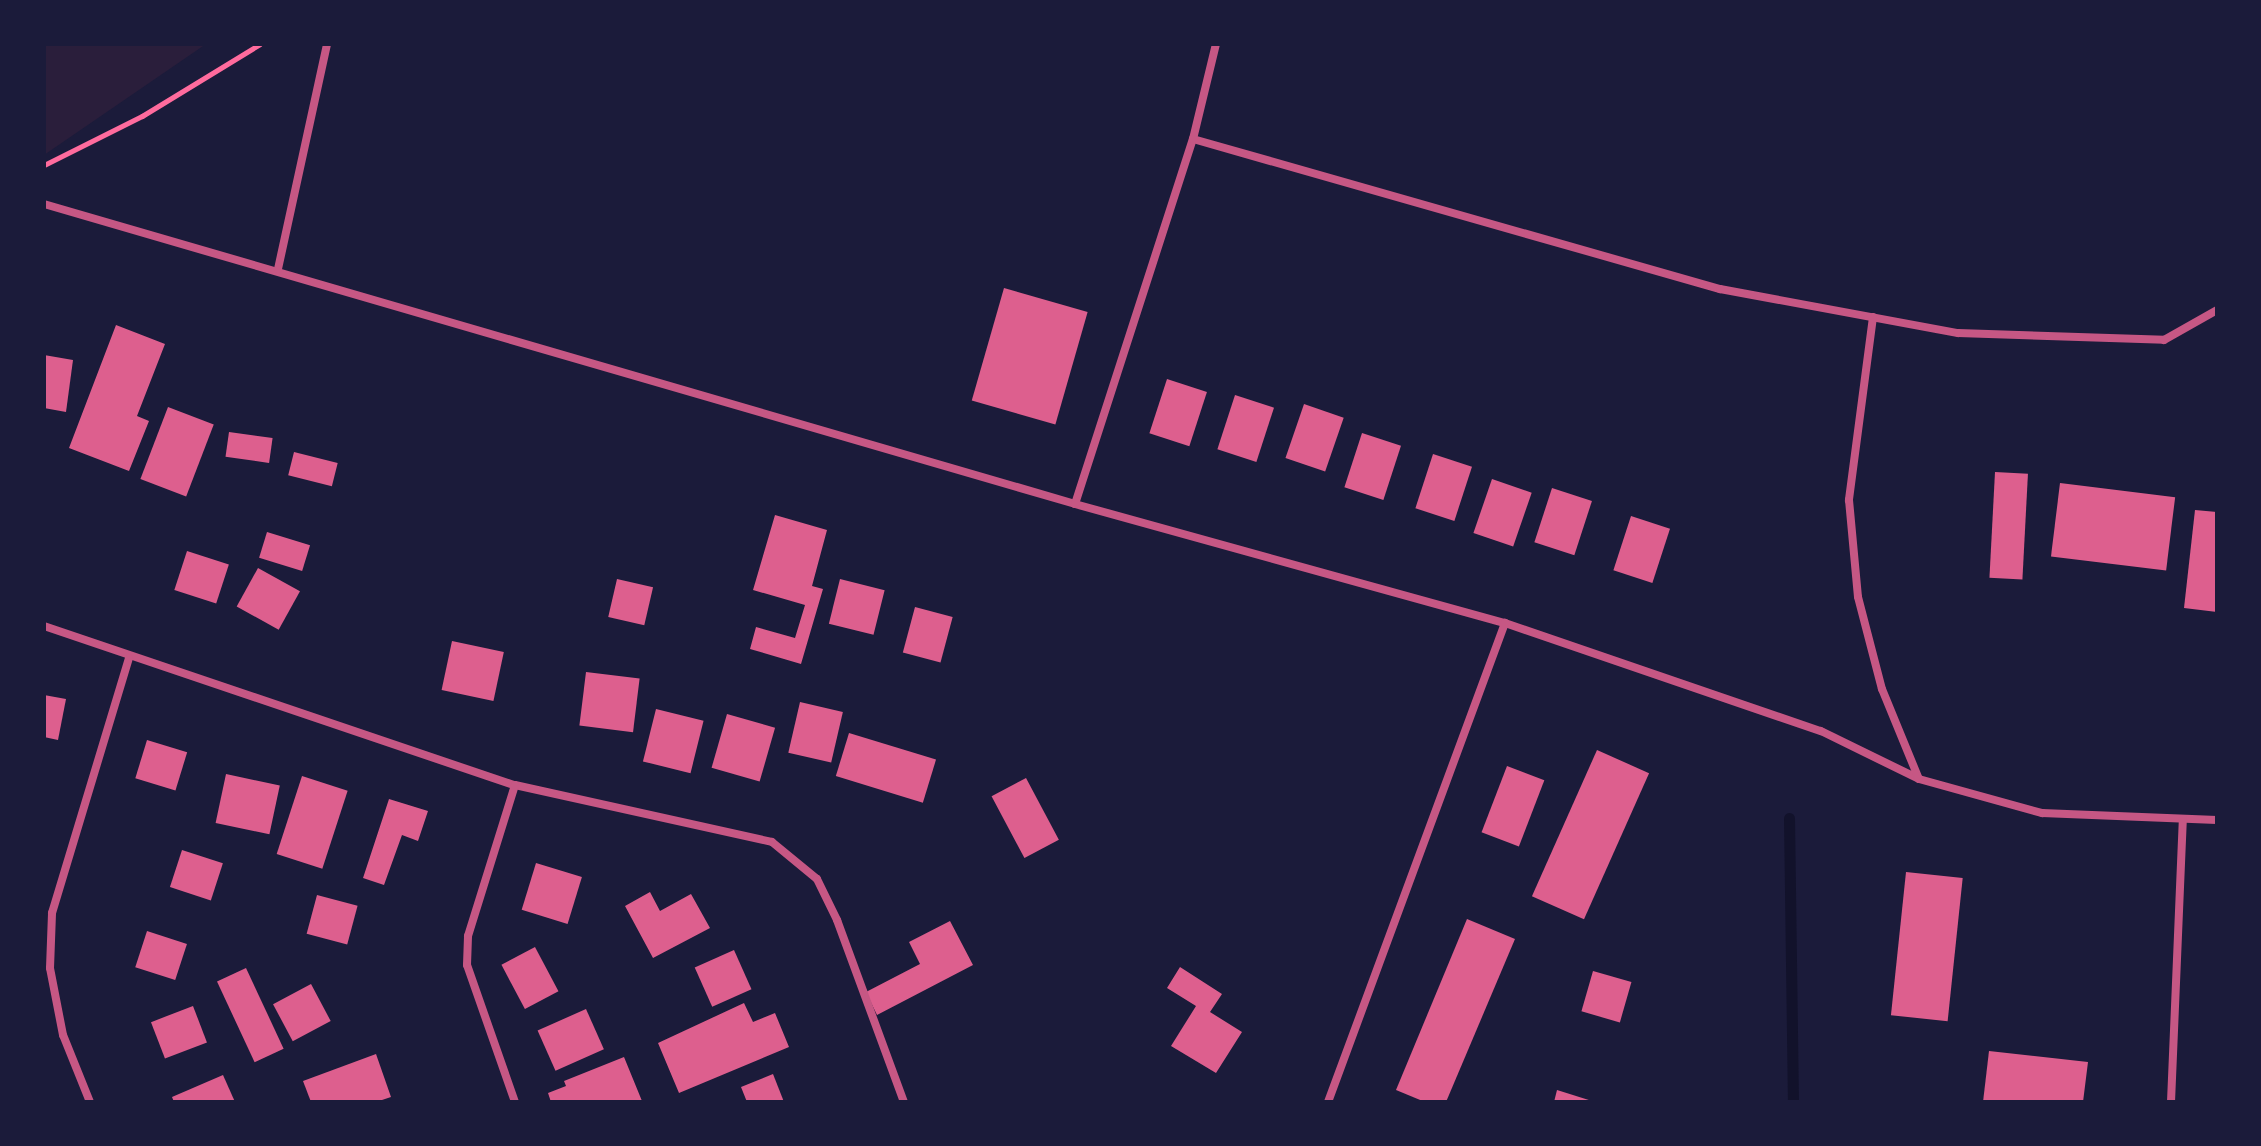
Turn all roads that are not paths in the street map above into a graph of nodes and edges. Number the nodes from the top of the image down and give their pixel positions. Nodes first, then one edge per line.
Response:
1 (327, 44) edge
2 (1216, 44) edge
3 (1193, 139) junction
4 (44, 204) edge
5 (278, 269) junction
6 (2217, 310) edge
7 (1873, 317) junction
8 (1075, 504) junction
9 (1505, 623) junction
10 (44, 626) edge
11 (129, 658) junction
12 (1919, 779) junction
13 (515, 785) junction
14 (2183, 819) junction
15 (2217, 820) edge
16 (90, 1102) edge
17 (515, 1102) edge
18 (904, 1102) edge
19 (1328, 1102) edge
20 (2171, 1102) edge

1 - 5 street
2 - 3 street
3 - 7 street
3 - 8 street
4 - 5 street
5 - 8 street
6 - 7 street
7 - 12 street
8 - 9 street
9 - 12 street
9 - 19 street
10 - 11 street
11 - 13 street
11 - 16 street
12 - 14 street
13 - 17 street
13 - 18 street
14 - 15 street
14 - 20 street

